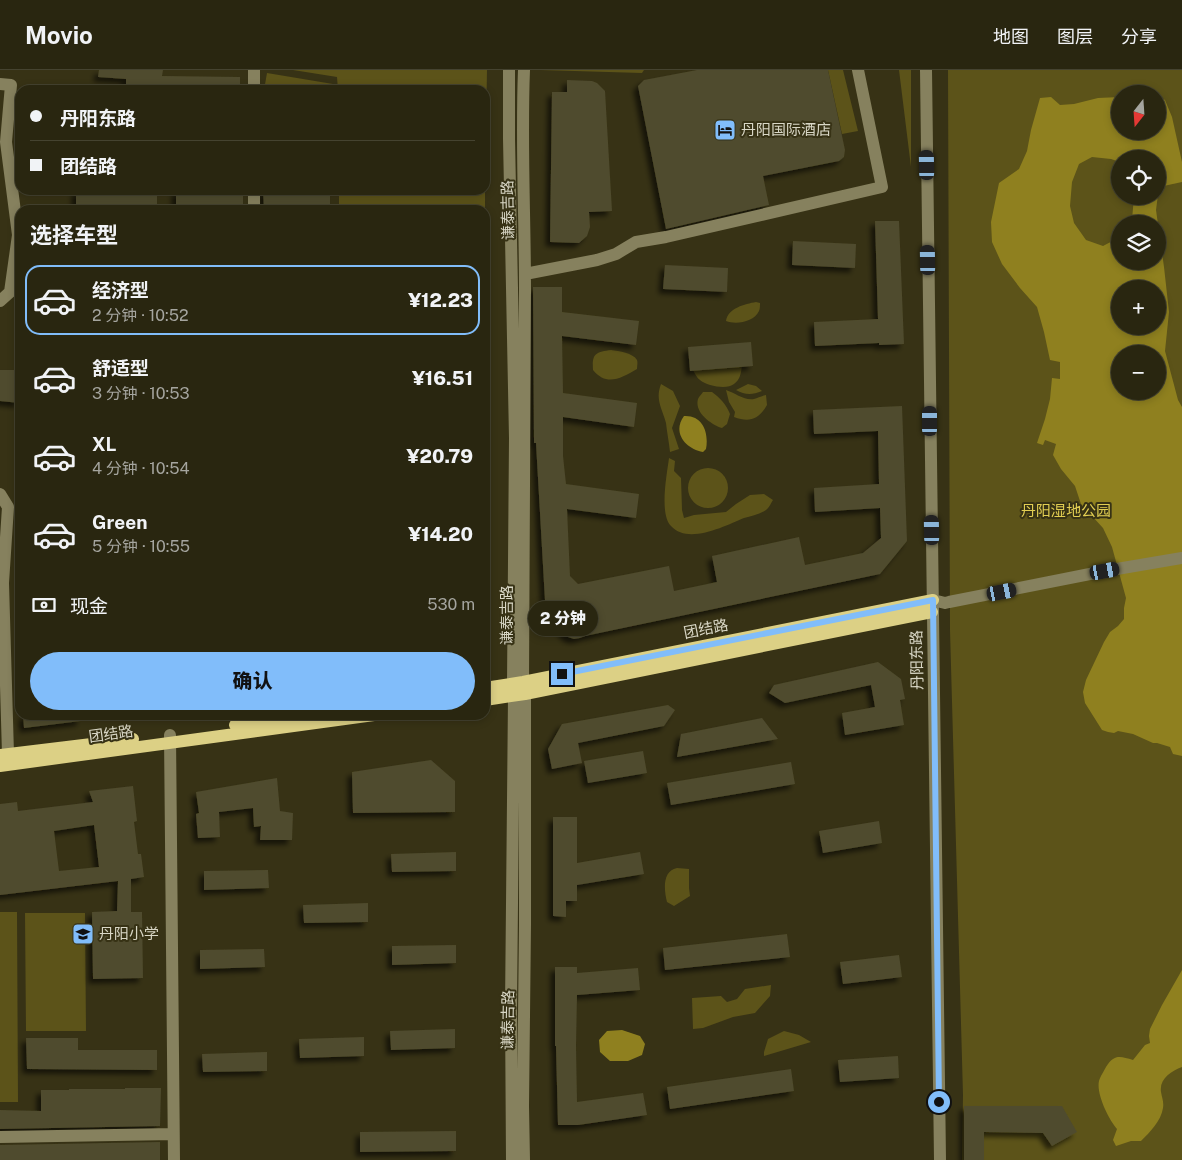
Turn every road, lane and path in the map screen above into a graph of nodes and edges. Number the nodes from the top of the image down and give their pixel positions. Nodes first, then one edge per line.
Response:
1 (254, 70) edge
2 (509, 70) edge
3 (524, 70) edge
4 (858, 70) edge
5 (926, 70) edge
6 (0, 84) edge
7 (254, 85) edge
8 (15, 212) edge
9 (15, 256) edge
10 (525, 274) junction
11 (0, 301) edge
12 (0, 494) edge
13 (1182, 558) edge
14 (937, 605) junction
15 (490, 688) edge
16 (519, 689) junction
17 (490, 698) edge
18 (276, 720) edge
19 (332, 720) edge
20 (170, 739) junction
21 (4, 755) edge
22 (0, 766) edge
23 (173, 1134) junction
24 (0, 1137) edge
25 (174, 1160) edge
26 (512, 1160) edge
27 (524, 1160) edge
28 (940, 1160) edge

1 - 7 street
2 - 16 street, 谦泰吉路
3 - 10 street, 谦泰吉路
4 - 10 street
5 - 14 street, 丹阳东路
6 - 8 street
9 - 11 street
10 - 16 street, 谦泰吉路
12 - 21 street
13 - 14 street
14 - 16 main road, 团结路
14 - 28 street, 丹阳东路
15 - 16 main road, 团结路
16 - 17 main road, 团结路
16 - 26 street, 谦泰吉路
16 - 27 street, 谦泰吉路
18 - 20 main road, 团结路
19 - 20 main road, 团结路
20 - 21 main road, 团结路
20 - 22 main road, 团结路
20 - 23 street
23 - 24 street
23 - 25 street

